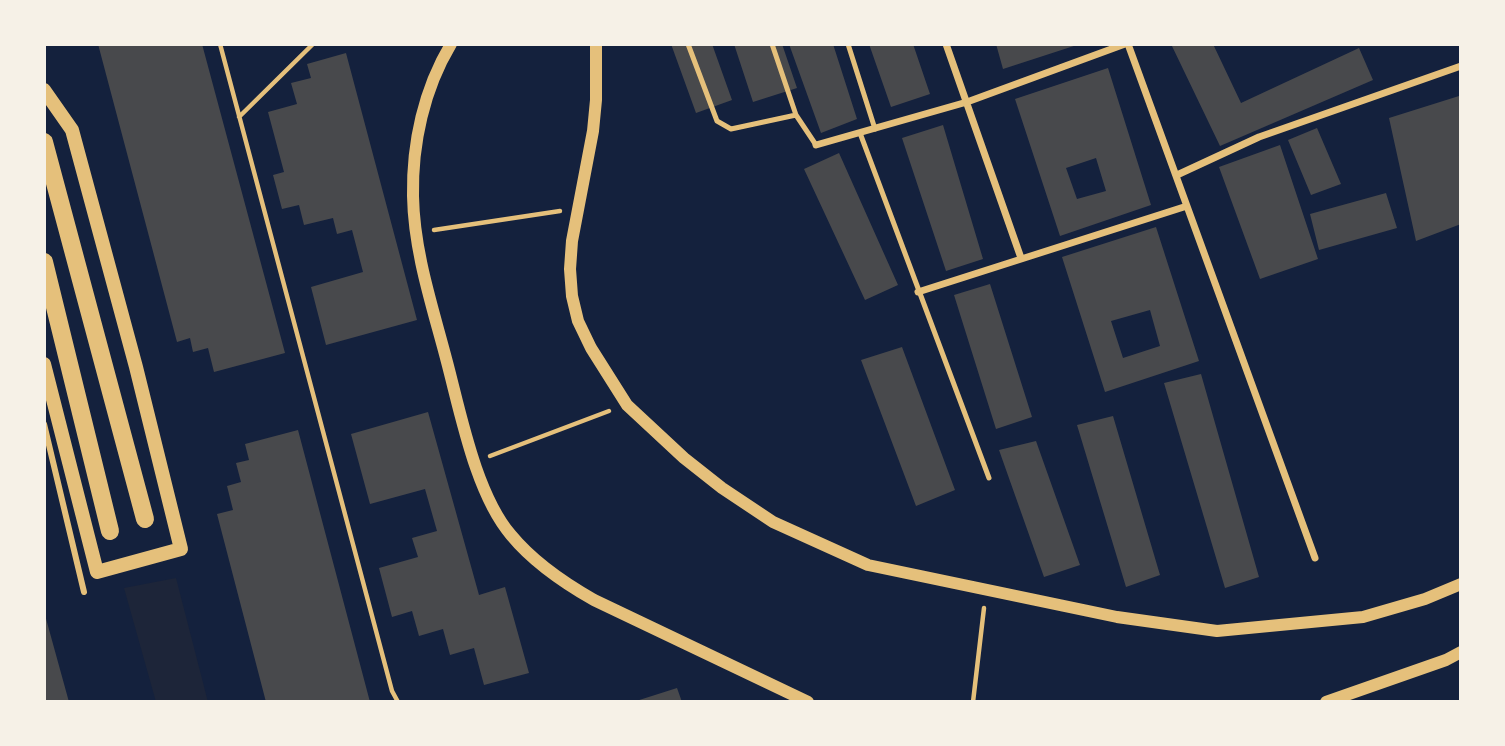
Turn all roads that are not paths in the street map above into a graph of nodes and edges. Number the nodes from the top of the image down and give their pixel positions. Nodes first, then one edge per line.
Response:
1 (452, 44) edge
2 (596, 44) edge
3 (688, 44) edge
4 (772, 44) edge
5 (848, 44) edge
6 (946, 44) edge
7 (1127, 44) edge
8 (1461, 66) edge
9 (44, 90) edge
10 (967, 102) junction
11 (796, 115) junction
12 (874, 129) junction
13 (860, 133) junction
14 (44, 142) edge
15 (816, 145) joint
16 (1177, 175) junction
17 (1187, 206) junction
18 (1021, 258) junction
19 (44, 262) edge
20 (918, 292) junction
21 (44, 364) edge
22 (44, 424) edge
23 (989, 478) dead end
24 (145, 519) dead end
25 (110, 531) dead end
26 (1315, 558) dead end
27 (1461, 584) edge
28 (84, 592) dead end
29 (1461, 652) edge
30 (808, 702) edge
31 (1326, 702) edge

1 - 30 street
2 - 27 street
3 - 11 lane
4 - 11 lane
5 - 12 lane
6 - 10 street
7 - 10 street
7 - 16 street
8 - 16 street
9 - 21 main road
10 - 12 street
10 - 18 street
11 - 15 lane
12 - 13 street
13 - 15 street
13 - 20 lane
14 - 24 main road
16 - 17 street
17 - 18 street
17 - 26 street
18 - 20 street
19 - 25 main road
20 - 23 lane
22 - 28 street
29 - 31 street

